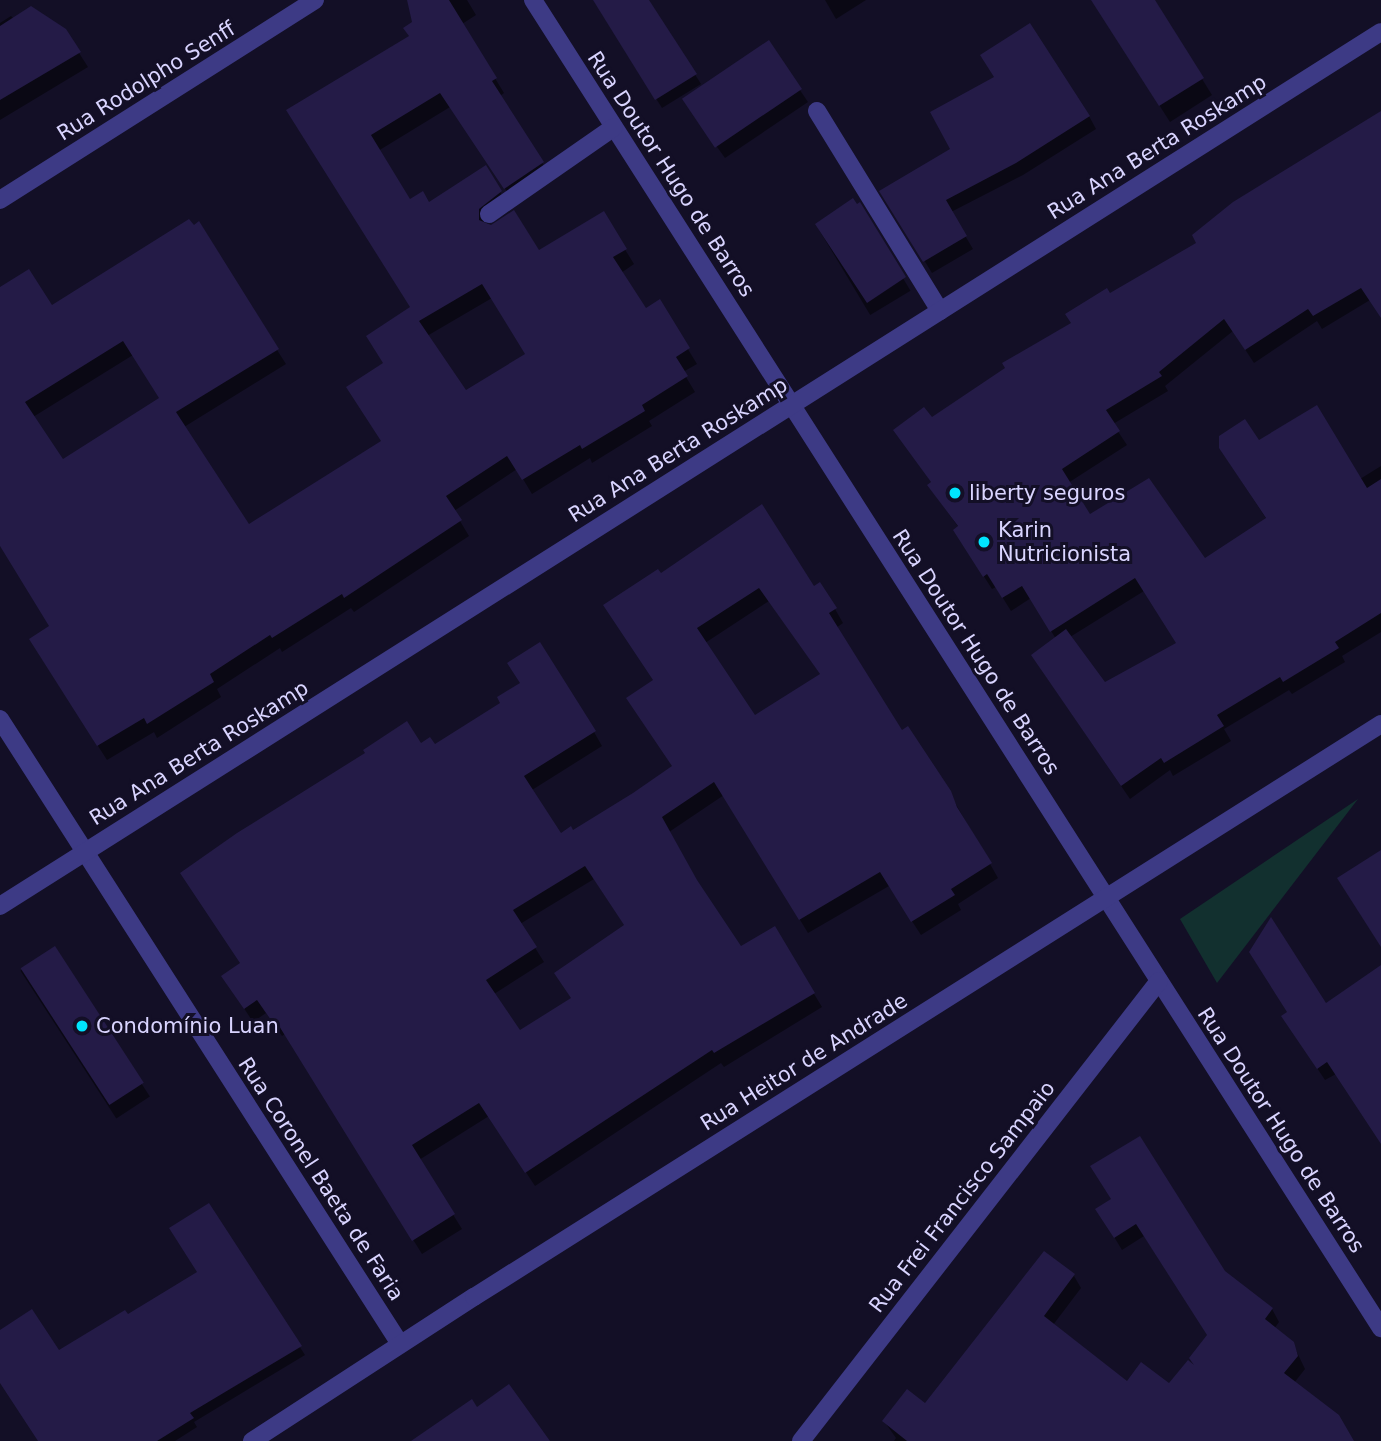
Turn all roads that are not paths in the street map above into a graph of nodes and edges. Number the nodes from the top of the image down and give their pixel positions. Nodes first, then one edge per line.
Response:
1 (315, 0) edge
2 (533, 0) edge
3 (1381, 32) edge
4 (817, 111) dead end
5 (614, 127) junction
6 (0, 200) edge
7 (489, 214) dead end
8 (940, 312) junction
9 (791, 405) junction
10 (0, 719) edge
11 (1381, 724) edge
12 (85, 853) junction
13 (1106, 898) junction
14 (0, 906) edge
15 (1159, 981) junction
16 (1381, 1328) edge
17 (400, 1345) junction
18 (252, 1441) edge
19 (801, 1441) edge

1 - 6 street, Rua Rodolpho Senff
2 - 5 street, Rua Doutor Hugo de Barros
3 - 8 street, Rua Ana Berta Roskamp
4 - 8 street
5 - 7 street
5 - 9 street, Rua Doutor Hugo de Barros
8 - 9 street, Rua Ana Berta Roskamp
9 - 12 street, Rua Ana Berta Roskamp
9 - 13 street, Rua Doutor Hugo de Barros
10 - 12 street, Rua Coronel Baeta de Faria
11 - 13 street, Rua Heitor de Andrade
12 - 14 street, Rua Ana Berta Roskamp
12 - 17 street, Rua Coronel Baeta de Faria
13 - 15 street, Rua Doutor Hugo de Barros
13 - 17 street, Rua Heitor de Andrade
15 - 16 street, Rua Doutor Hugo de Barros
15 - 19 street, Rua Frei Francisco Sampaio
17 - 18 street, Rua Heitor de Andrade

